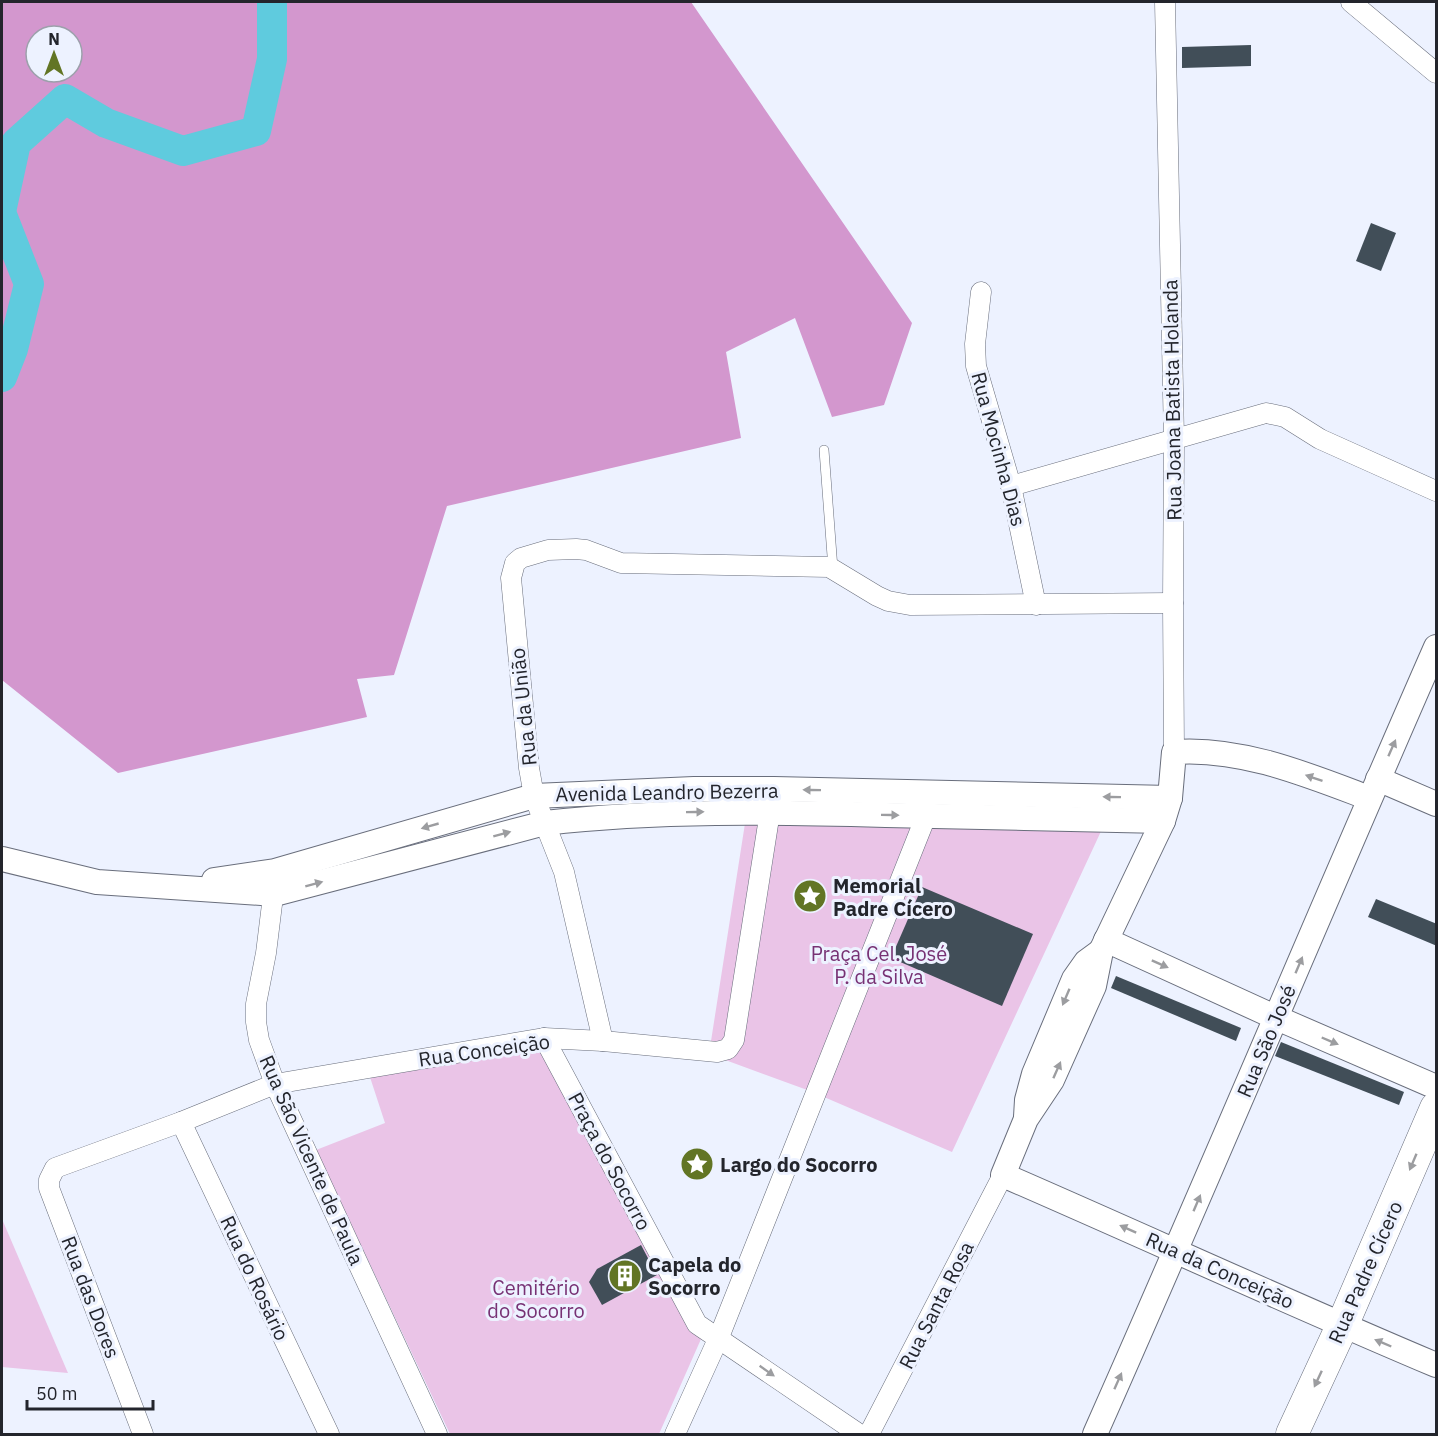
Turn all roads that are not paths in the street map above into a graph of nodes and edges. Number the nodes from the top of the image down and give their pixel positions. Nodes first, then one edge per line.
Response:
1 (1166, 2) edge
2 (1351, 2) edge
3 (1437, 73) edge
4 (981, 292) dead end
5 (1174, 439) junction
6 (824, 450) dead end
7 (1011, 486) junction
8 (1437, 491) edge
9 (833, 569) junction
10 (1173, 603) junction
11 (1036, 605) junction
12 (1437, 647) edge
13 (1174, 752) junction
14 (1374, 788) junction
15 (534, 796) junction
16 (1170, 798) junction
17 (772, 800) junction
18 (1437, 804) edge
19 (926, 816) junction
20 (1163, 821) junction
21 (545, 823) junction
22 (2, 859) edge
23 (275, 883) junction
24 (1103, 946) junction
25 (1277, 1018) junction
26 (544, 1038) junction
27 (603, 1041) junction
28 (275, 1084) junction
29 (1437, 1087) edge
30 (1437, 1108) edge
31 (181, 1122) junction
32 (63, 1164) joint
33 (1003, 1175) junction
34 (1177, 1250) junction
35 (1342, 1326) junction
36 (719, 1337) junction
37 (1437, 1365) edge
38 (143, 1434) edge
39 (329, 1434) edge
40 (437, 1434) edge
41 (675, 1434) edge
42 (859, 1434) edge
43 (869, 1434) edge
44 (1095, 1434) edge
45 (1292, 1434) edge

1 - 5 street, Rua Joana Batista Holanda
2 - 3 street
4 - 7 street, Rua Mocinha Dias
5 - 7 street
5 - 8 street
5 - 10 street, Rua Joana Batista Holanda
6 - 9 lane
7 - 11 street, Rua Mocinha Dias
9 - 11 street
9 - 15 street, Rua da União
10 - 11 street
10 - 13 street, Rua Joana Batista Holanda
14 -> 12 street, Rua São José
14 -> 13 street
13 - 16 street, Rua Joana Batista Holanda
14 - 18 street
25 -> 14 street, Rua São José
15 - 17 street, Avenida Leandro Bezerra
15 - 21 street, Rua da União
15 -> 23 street, Avenida Leandro Bezerra
16 -> 17 street, Avenida Leandro Bezerra
16 - 20 street
17 -> 19 street, Avenida Leandro Bezerra
21 -> 17 street, Avenida Leandro Bezerra
17 - 27 street, Rua Conceição
19 - 20 street, Avenida Leandro Bezerra
19 - 36 street
20 - 24 street
23 -> 21 street, Avenida Leandro Bezerra
21 - 27 street, Rua da União
22 - 23 street, Avenida Leandro Bezerra
23 - 28 street, Rua São Vicente de Paula
24 -> 25 street
24 - 33 street
25 -> 29 street
34 -> 25 street, Rua São José
26 - 27 street, Rua Conceição
26 - 28 street, Rua Conceição
26 - 36 street, Praça do Socorro
28 - 31 street, Rua Conceição
28 - 40 street, Rua São Vicente de Paula
30 -> 35 highway, Rua Padre Cícero
31 - 32 street, Rua Conceição
31 - 39 street, Rua do Rosário
32 - 38 street, Rua das Dores
34 -> 33 street, Rua da Conceição
33 - 43 street, Rua Santa Rosa
34 - 35 street, Rua da Conceição
44 -> 34 street, Rua São José
37 -> 35 street, Rua da Conceição
35 -> 45 highway, Rua Padre Cícero
36 - 41 street
36 -> 42 street, Praça do Socorro

